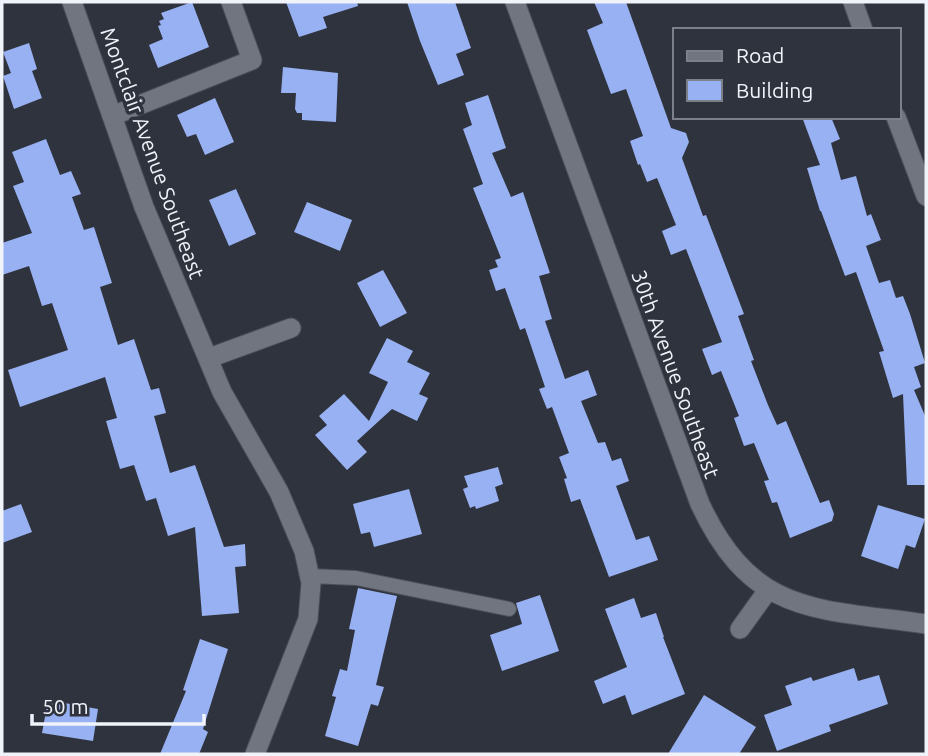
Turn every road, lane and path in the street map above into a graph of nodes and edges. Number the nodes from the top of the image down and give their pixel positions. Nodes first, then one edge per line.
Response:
1 (72, 2) edge
2 (231, 2) edge
3 (516, 2) edge
4 (853, 2) edge
5 (862, 28) edge
6 (112, 116) junction
7 (898, 119) edge
8 (926, 196) edge
9 (291, 328) dead end
10 (209, 358) junction
11 (310, 576) junction
12 (768, 590) junction
13 (509, 609) dead end
14 (926, 624) edge
15 (740, 629) dead end
16 (255, 754) edge

1 - 6 street, Montclair Avenue Southeast
2 - 6 street
3 - 12 street, 30th Avenue Southeast
4 - 5 street
6 - 10 street, Montclair Avenue Southeast
7 - 8 street
9 - 10 street
10 - 11 street, Montclair Avenue Southeast
11 - 13 lane
11 - 16 street, Montclair Avenue Southeast
12 - 14 street, 30th Avenue Southeast
12 - 15 street

